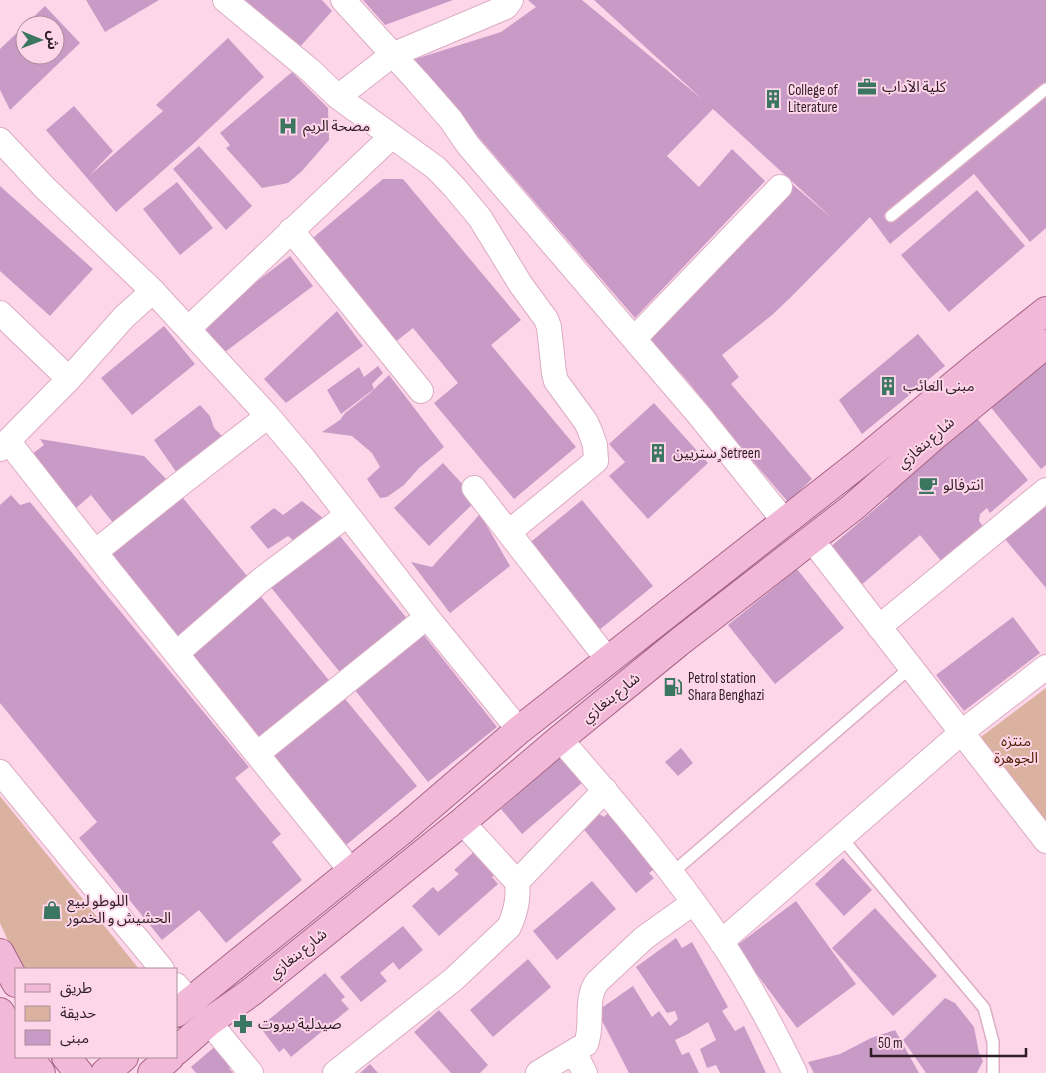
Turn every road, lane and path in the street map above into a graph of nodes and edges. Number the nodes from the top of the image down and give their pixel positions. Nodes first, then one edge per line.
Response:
1 (225, 0) edge
2 (343, 0) edge
3 (511, 0) edge
4 (392, 55) junction
5 (1046, 89) edge
6 (338, 98) junction
7 (392, 136) junction
8 (0, 140) edge
9 (780, 186) dead end
10 (510, 194) junction
11 (891, 216) dead end
12 (480, 218) junction
13 (291, 230) junction
14 (153, 291) junction
15 (1046, 312) edge
16 (0, 313) edge
17 (188, 329) junction
18 (634, 339) junction
19 (1046, 344) edge
20 (69, 379) junction
21 (421, 391) dead end
22 (268, 416) junction
23 (4, 445) edge
24 (474, 488) dead end
25 (1046, 490) edge
26 (347, 515) junction
27 (785, 522) junction
28 (509, 532) junction
29 (812, 539) junction
30 (95, 552) junction
31 (427, 617) junction
32 (879, 627) junction
33 (177, 653) junction
34 (608, 660) junction
35 (911, 667) junction
36 (1046, 667) edge
37 (519, 730) junction
38 (962, 732) junction
39 (560, 739) junction
40 (257, 754) junction
41 (0, 772) edge
42 (604, 790) junction
43 (462, 822) junction
44 (841, 837) junction
45 (1046, 841) edge
46 (351, 871) junction
47 (672, 873) junction
48 (517, 882) junction
49 (693, 903) junction
50 (721, 942) junction
51 (0, 953) edge
52 (161, 968) edge
53 (15, 981) edge
54 (181, 1000) edge
55 (0, 1012) edge
56 (209, 1022) junction
57 (15, 1036) edge
58 (0, 1044) edge
59 (178, 1050) edge
60 (574, 1052) junction
61 (30, 1058) edge
62 (67, 1058) edge
63 (123, 1058) edge
64 (169, 1058) edge
65 (10, 1073) edge
66 (41, 1073) edge
67 (79, 1073) edge
68 (105, 1073) edge
69 (152, 1073) edge
70 (251, 1073) edge
71 (335, 1073) edge
72 (538, 1073) edge
73 (584, 1073) edge
74 (795, 1073) edge
75 (993, 1073) edge

1 - 6 street
2 - 4 street
3 - 4 street
4 - 6 street
4 - 10 street
5 - 11 lane
6 - 7 street
7 - 12 street
7 - 13 street
8 - 14 street
9 - 18 street
10 - 12 street
10 - 18 street
12 - 28 street
13 - 17 street
13 - 21 street
14 - 17 street
14 - 20 street
15 - 27 main road, شارع بنغازي
16 - 20 street
17 - 22 street
18 - 27 street
19 - 29 main road, شارع بنغازي
20 - 23 street
22 - 26 street
22 - 30 street
23 - 30 street
24 - 28 street
25 - 32 street
26 - 31 street
26 - 33 street
27 - 34 main road, شارع بنغازي
28 - 34 street
29 - 32 street
29 - 39 main road, شارع بنغازي
30 - 33 street
31 - 37 street
31 - 40 street
32 - 35 street
33 - 40 street
34 - 37 main road, شارع بنغازي
35 - 38 street
35 - 47 lane
36 - 38 street
37 - 46 main road, شارع بنغازي
38 - 44 street
38 - 45 street
39 - 42 street
39 - 43 main road, شارع بنغازي
40 - 46 street
41 - 52 street
42 - 47 street
42 - 48 street
43 - 48 street
43 - 56 main road, شارع بنغازي
44 - 50 street
44 - 75 lane
46 - 54 main road, شارع بنغازي
47 - 49 street
48 - 71 street
49 - 50 street
49 - 60 street
50 - 74 street
51 - 53 main road
55 - 57 main road
56 - 59 main road, شارع بنغازي
56 - 70 street
58 - 65 main road
60 - 72 street
60 - 73 street
61 - 66 main road
62 - 67 main road
63 - 68 main road
64 - 69 main road

